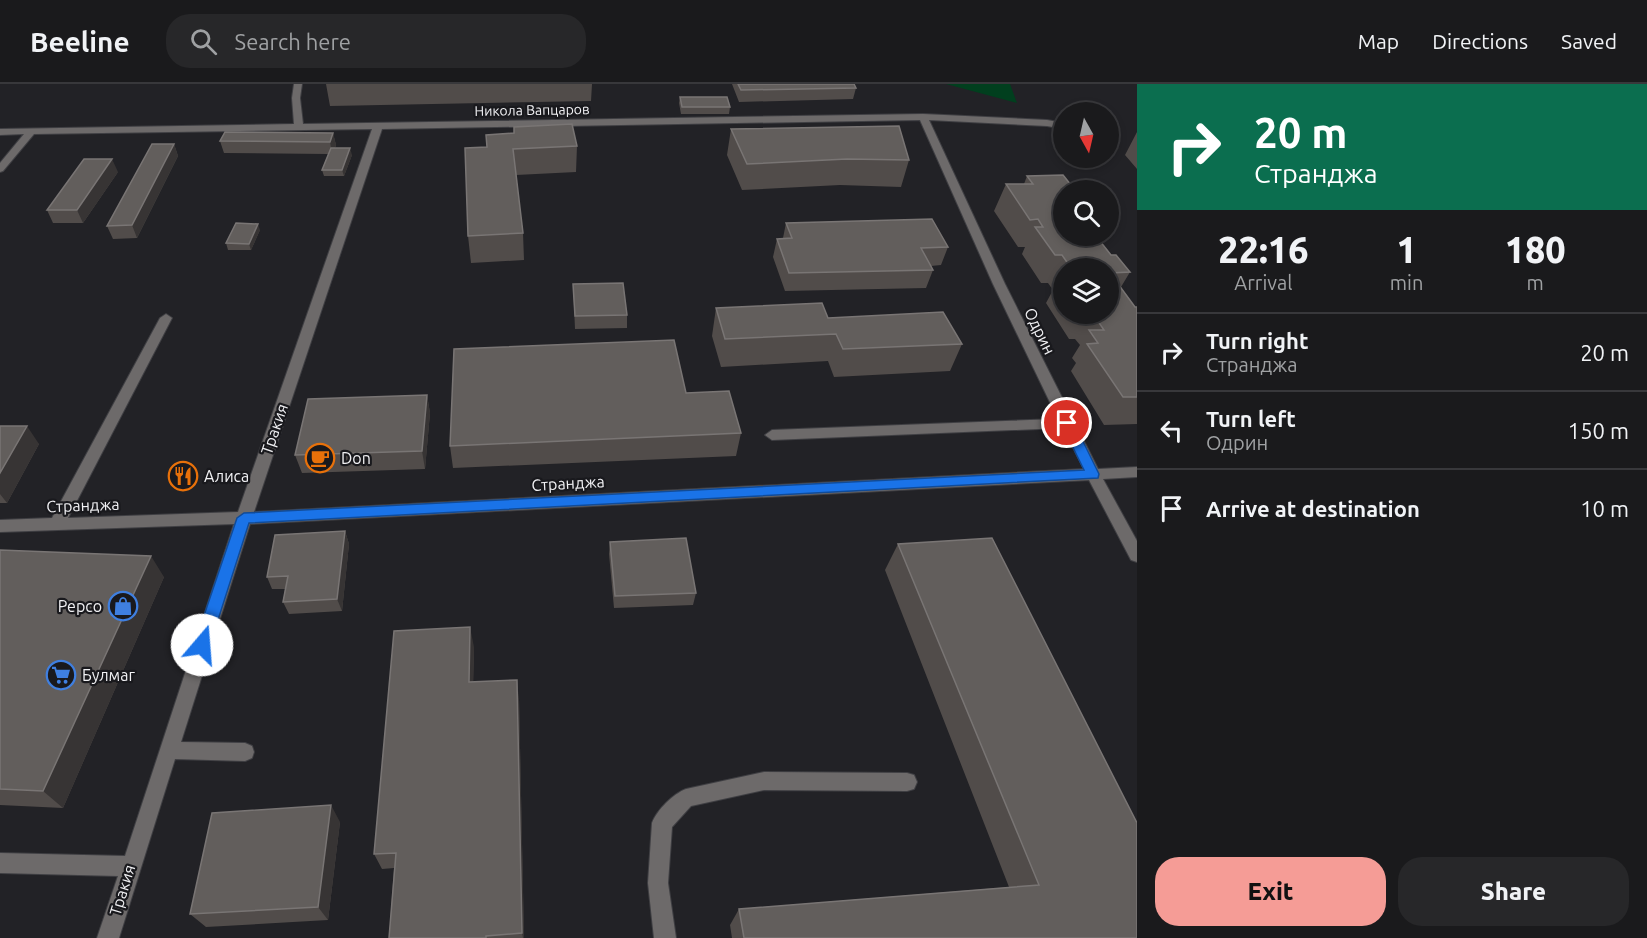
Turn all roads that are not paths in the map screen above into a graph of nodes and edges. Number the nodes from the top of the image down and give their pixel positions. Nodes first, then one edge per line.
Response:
1 (298, 84) edge
2 (923, 117) junction
3 (1053, 124) edge
4 (378, 126) junction
5 (299, 128) junction
6 (0, 132) edge
7 (32, 132) junction
8 (0, 169) edge
9 (166, 318) dead end
10 (1067, 423) junction
11 (772, 435) dead end
12 (1137, 472) edge
13 (1093, 474) junction
14 (244, 518) junction
15 (57, 524) junction
16 (0, 526) edge
17 (1137, 556) edge
18 (167, 750) junction
19 (245, 752) dead end
20 (907, 782) dead end
21 (0, 862) edge
22 (130, 866) junction
23 (108, 938) edge
24 (665, 938) edge

1 - 5 street
2 - 3 street, Никола Вапцаров
2 - 4 street, Никола Вапцаров
2 - 10 street, Одрин
4 - 5 street, Никола Вапцаров
4 - 14 street, Тракия
5 - 7 street, Никола Вапцаров
6 - 7 street, Никола Вапцаров
7 - 8 street
9 - 15 street
10 - 11 street
10 - 13 street, Одрин
12 - 13 street, Странджа
13 - 14 street, Странджа
13 - 17 street, Одрин
14 - 15 street, Странджа
14 - 18 street, Тракия
15 - 16 street, Странджа
18 - 19 street
18 - 22 street, Тракия
20 - 24 street
21 - 22 street
22 - 23 street, Тракия

